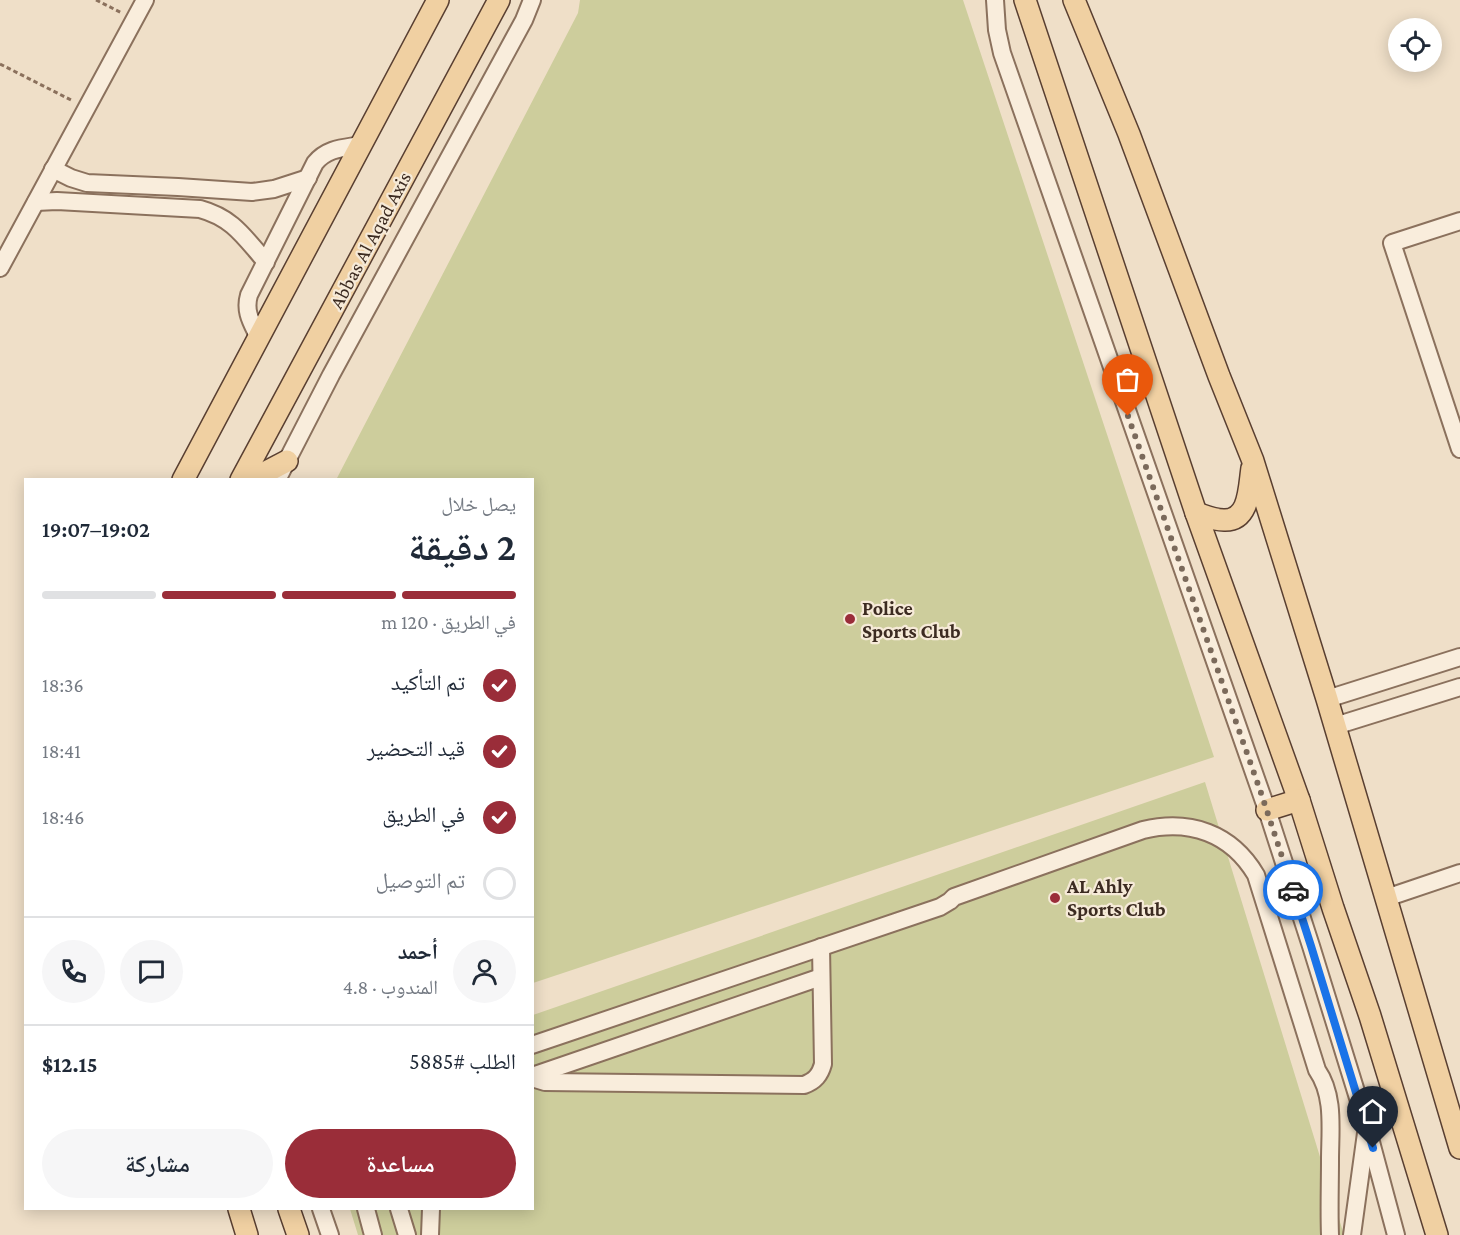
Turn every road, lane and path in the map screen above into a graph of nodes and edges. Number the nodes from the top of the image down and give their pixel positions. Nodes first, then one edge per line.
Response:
1 (96, 0) edge
2 (145, 0) edge
3 (438, 0) edge
4 (499, 0) edge
5 (532, 0) edge
6 (995, 0) edge
7 (1025, 0) edge
8 (1074, 0) edge
9 (134, 20) junction
10 (0, 64) edge
11 (86, 108) junction
12 (362, 145) junction
13 (53, 168) junction
14 (308, 178) junction
15 (104, 183) junction
16 (139, 185) junction
17 (178, 187) junction
18 (36, 202) junction
19 (103, 203) junction
20 (138, 205) junction
21 (177, 207) junction
22 (1460, 221) edge
23 (266, 262) junction
24 (0, 268) edge
25 (259, 338) junction
26 (1460, 449) edge
27 (1253, 461) junction
28 (282, 471) edge
29 (184, 478) edge
30 (242, 478) edge
31 (258, 478) edge
32 (1196, 513) junction
33 (1460, 657) edge
34 (1460, 687) edge
35 (1327, 699) junction
36 (1335, 726) junction
37 (1299, 800) junction
38 (1267, 810) junction
39 (1460, 873) edge
40 (954, 897) junction
41 (1386, 897) junction
42 (821, 947) junction
43 (821, 977) junction
44 (534, 1033) edge
45 (534, 1044) edge
46 (1317, 1070) junction
47 (534, 1076) edge
48 (534, 1078) edge
49 (1367, 1126) junction
50 (1460, 1148) edge
51 (239, 1210) edge
52 (289, 1210) edge
53 (321, 1210) edge
54 (356, 1210) edge
55 (366, 1210) edge
56 (399, 1210) edge
57 (431, 1210) edge
58 (247, 1235) edge
59 (298, 1235) edge
60 (330, 1235) edge
61 (363, 1235) edge
62 (374, 1235) edge
63 (407, 1235) edge
64 (430, 1235) edge
65 (1321, 1235) edge
66 (1329, 1235) edge
67 (1352, 1235) edge
68 (1396, 1235) edge
69 (1437, 1235) edge

1 - 9 path
2 - 9 street
3 - 12 main road
4 - 30 main road, Abbas Al Aqad Axis
5 - 28 street
6 - 38 street
7 - 32 main road
8 - 27 main road
9 - 11 street
10 - 11 path
11 - 13 street
12 - 14 street
12 - 25 main road
13 - 15 street
13 - 18 street
14 - 17 street
14 - 23 street
15 - 16 street
15 - 19 street
16 - 17 street
16 - 20 street
17 - 21 street
18 - 19 street
18 - 24 street
19 - 20 street
20 - 21 street
21 - 23 street
22 - 26 street
23 - 25 street
25 - 29 main road
27 - 32 main road
27 - 35 main road
28 - 31 main road
32 - 37 main road
33 - 35 street
34 - 36 street
35 - 36 main road
36 - 41 main road
37 - 38 main road
37 - 69 main road
38 - 49 street
39 - 41 street
40 - 42 street
40 - 44 street
40 - 46 street
41 - 50 main road
42 - 43 street
42 - 45 street
43 - 47 street
43 - 48 street
46 - 65 street
46 - 66 street
49 - 67 street
49 - 68 street
51 - 58 main road
52 - 59 main road
53 - 60 street
54 - 61 street
55 - 62 street
56 - 63 street
57 - 64 street

